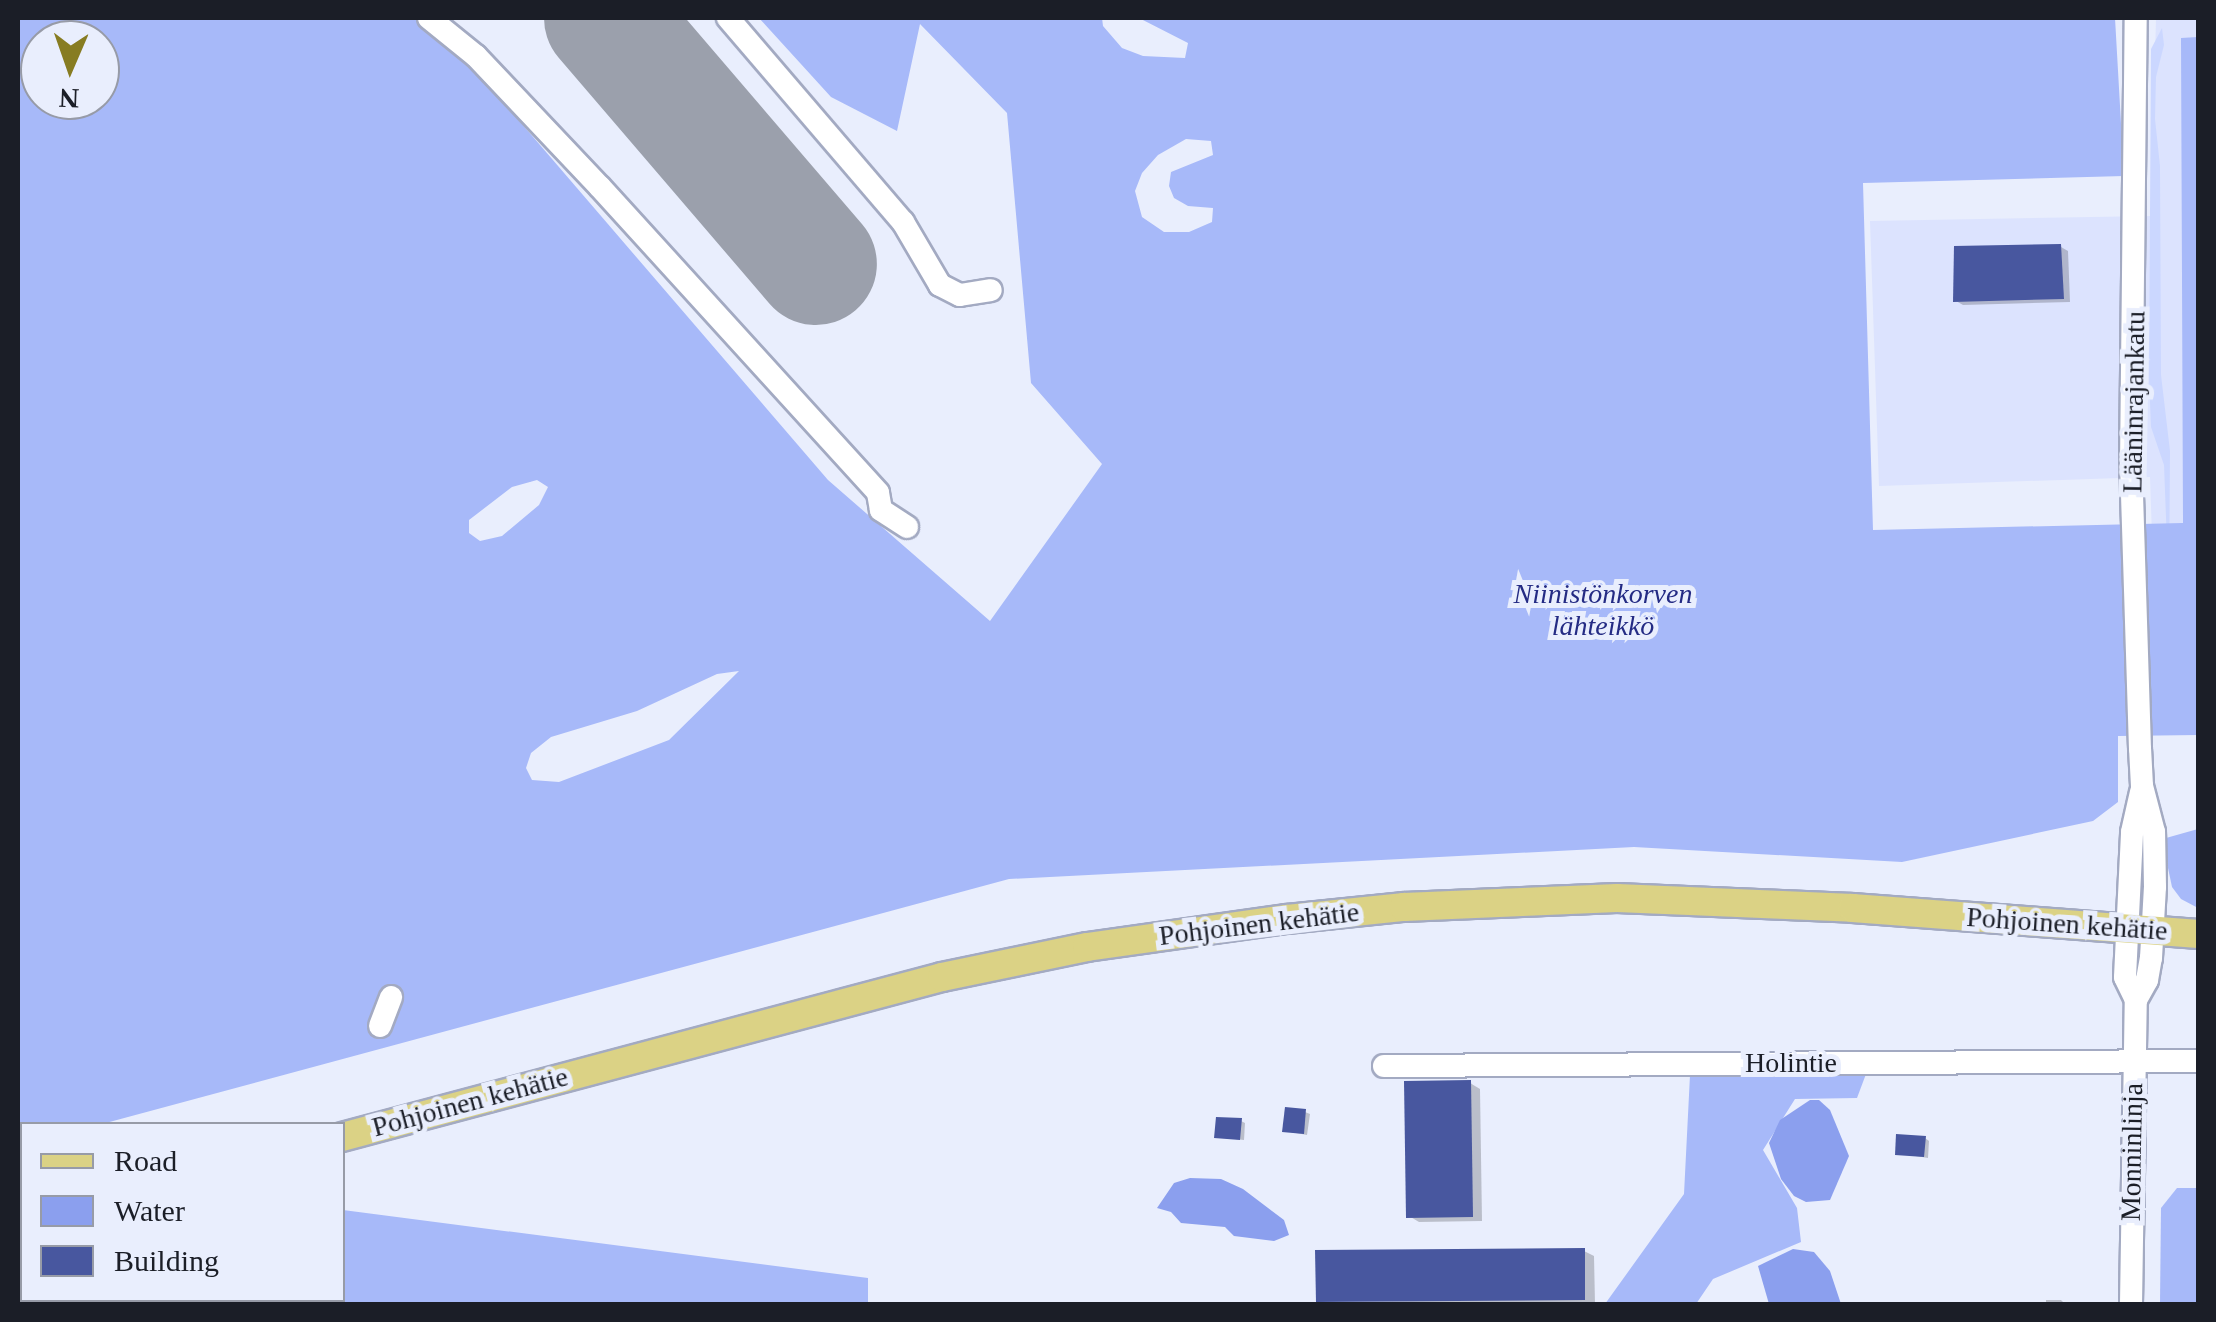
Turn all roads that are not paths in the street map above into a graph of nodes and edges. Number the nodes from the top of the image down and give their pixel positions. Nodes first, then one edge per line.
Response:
1 (429, 18) edge
2 (728, 18) edge
3 (2136, 18) edge
4 (991, 290) dead end
5 (907, 527) dead end
6 (2140, 931) junction
7 (2198, 934) edge
8 (391, 997) dead end
9 (380, 1026) dead end
10 (2198, 1060) edge
11 (2133, 1062) junction
12 (1384, 1066) dead end
13 (345, 1136) edge
14 (2131, 1304) edge

1 - 5 street
2 - 4 street
3 - 6 street, Lääninrajankatu
6 - 7 main road, Pohjoinen kehätie
6 - 11 street, Monninlinja
6 - 13 main road, Pohjoinen kehätie
8 - 9 street
10 - 11 street, Holintie
11 - 12 street, Holintie
11 - 14 street, Monninlinja

